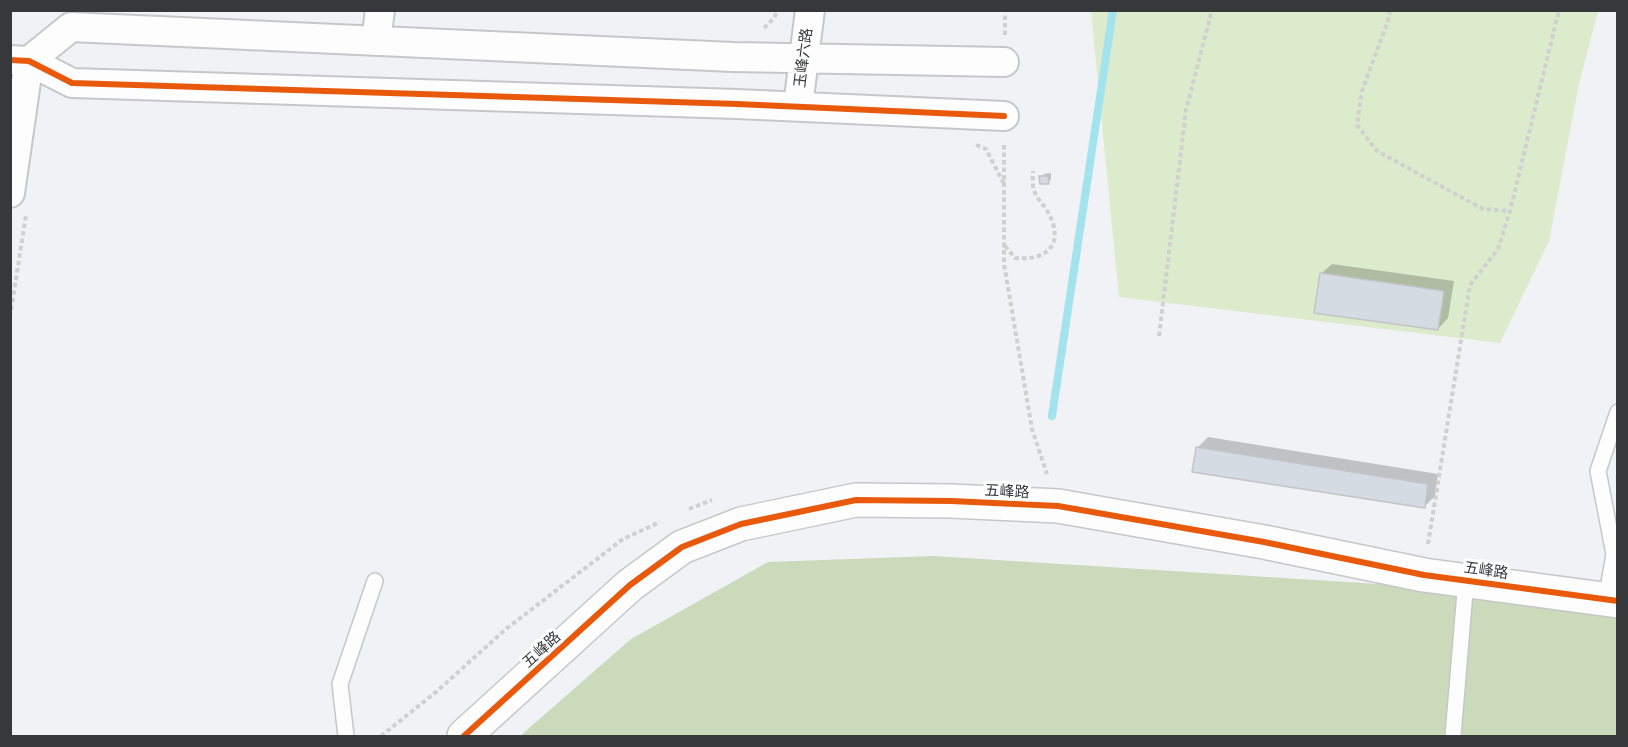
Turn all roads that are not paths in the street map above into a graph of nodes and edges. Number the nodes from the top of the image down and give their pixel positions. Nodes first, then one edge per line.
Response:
1 (380, 10) edge
2 (810, 10) edge
3 (376, 41) junction
4 (804, 58) junction
5 (20, 60) edge
6 (1004, 62) road end
7 (798, 106) junction
8 (1004, 116) road end
9 (18, 203) edge
10 (1617, 412) edge
11 (1466, 580) junction
12 (375, 581) dead end
13 (1612, 600) edge
14 (346, 736) edge
15 (464, 736) edge
16 (1453, 736) edge

1 - 3 street
2 - 4 street, 玉峰六路
3 - 4 street
3 - 5 street
4 - 6 street
4 - 7 street, 玉峰六路
5 - 7 street
5 - 9 street
7 - 8 street
10 - 13 lane
11 - 13 street, 五峰路
11 - 15 street, 五峰路
11 - 16 lane
12 - 14 lane

